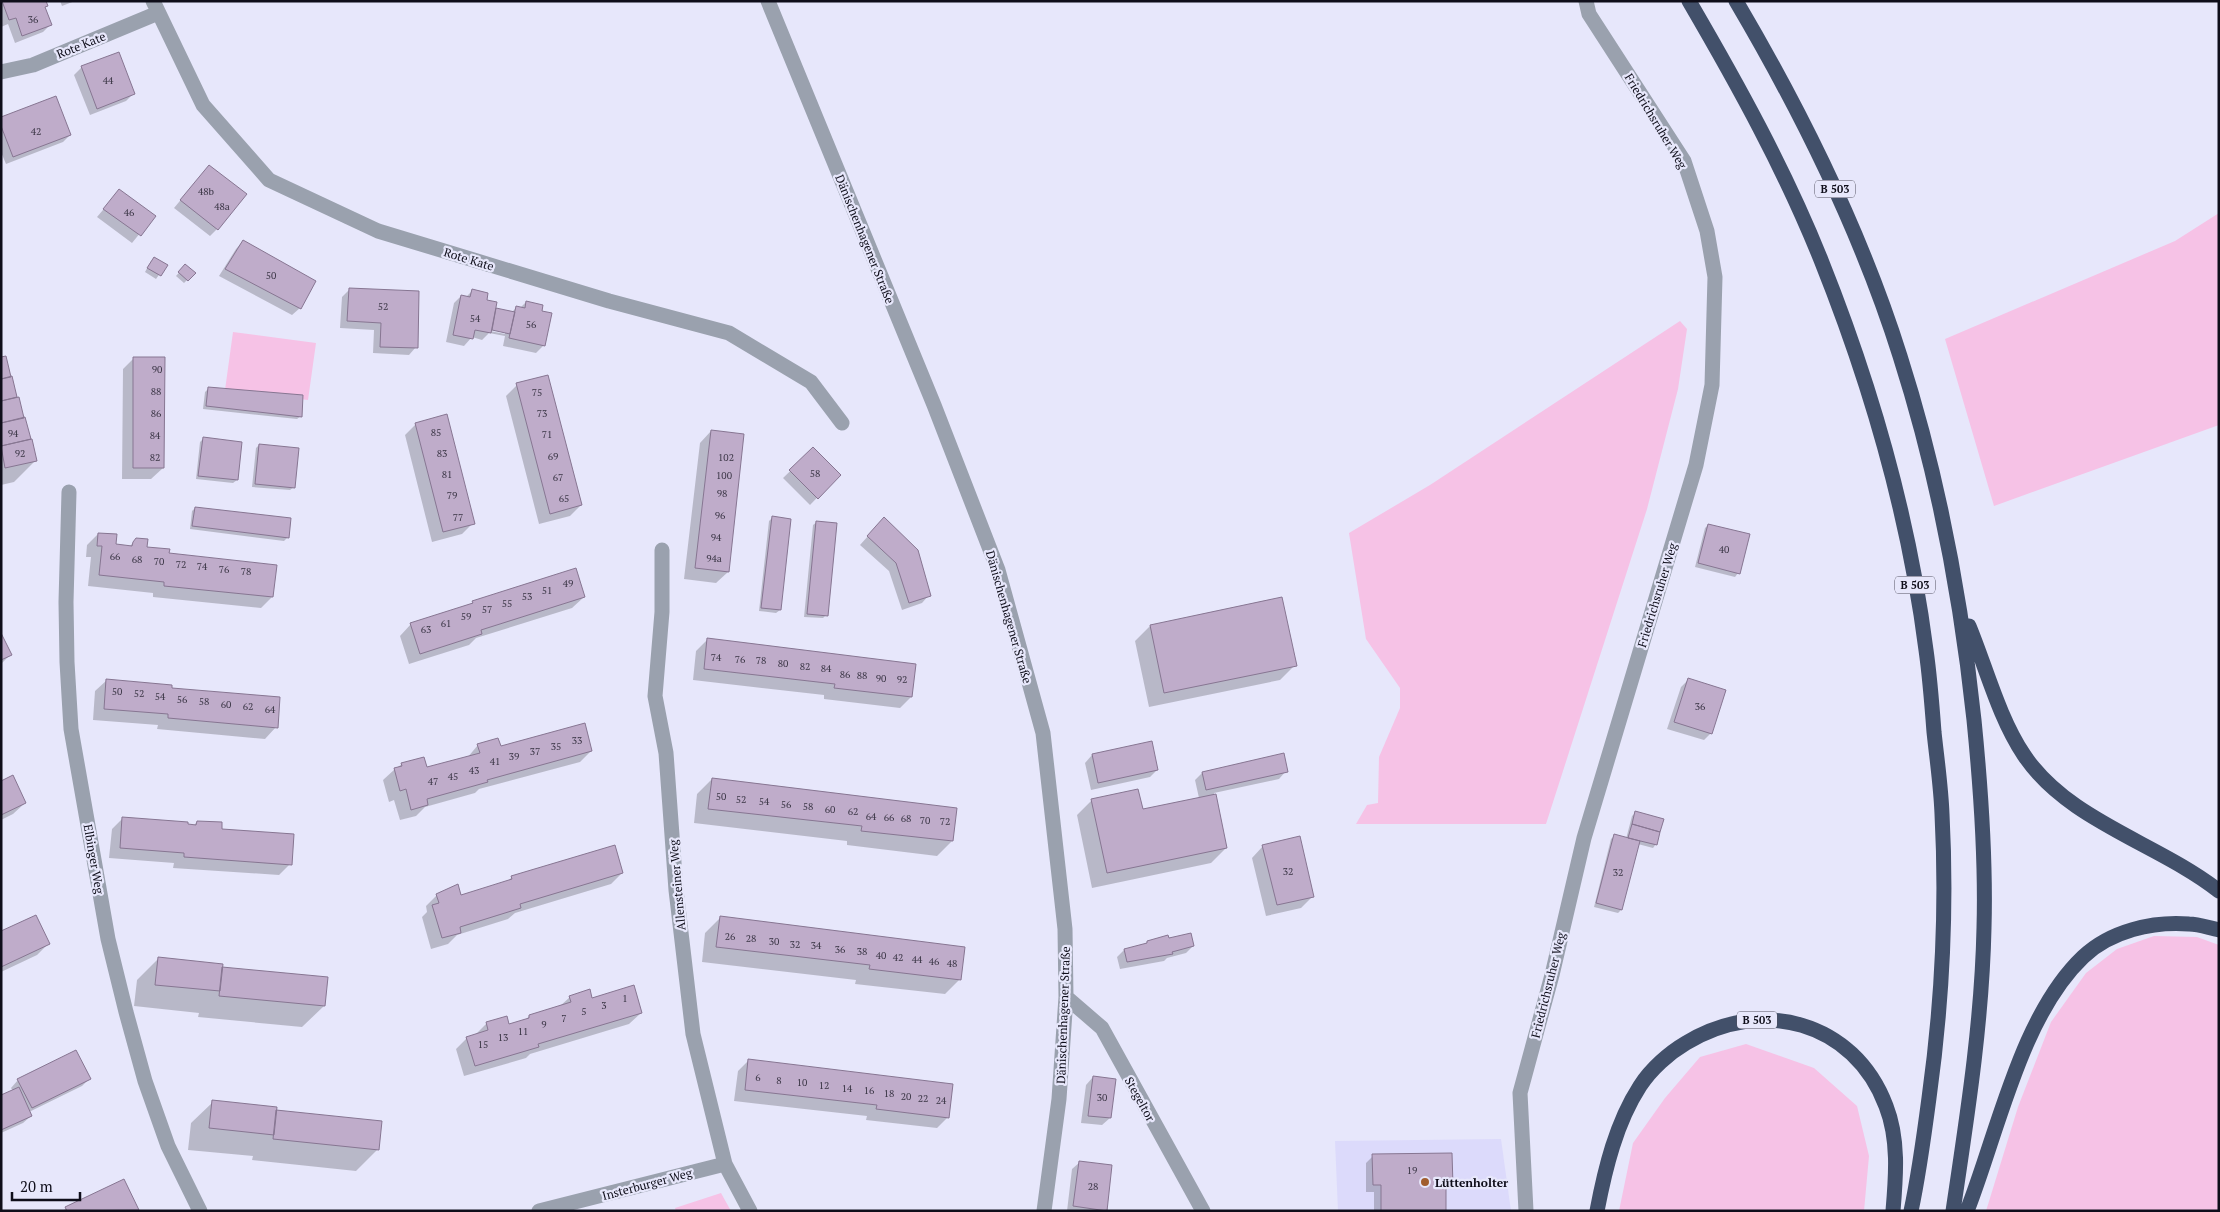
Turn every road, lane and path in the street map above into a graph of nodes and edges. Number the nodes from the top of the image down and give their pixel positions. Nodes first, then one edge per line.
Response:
1 (768, 1) edge
2 (1586, 1) edge
3 (1689, 1) edge
4 (1736, 1) edge
5 (156, 7) edge
6 (1, 72) edge
7 (842, 423) dead end
8 (69, 492) dead end
9 (662, 550) dead end
10 (1960, 602) junction
11 (2219, 892) edge
12 (2219, 930) edge
13 (1066, 997) junction
14 (725, 1164) junction
15 (200, 1211) edge
16 (539, 1211) edge
17 (750, 1211) edge
18 (1044, 1211) edge
19 (1202, 1211) edge
20 (1526, 1211) edge
21 (1597, 1211) edge
22 (1893, 1211) edge
23 (1911, 1211) edge
24 (1954, 1211) edge
25 (1967, 1211) edge

1 - 13 street, Dänischenhagener Straße
2 - 20 street, Friedrichsruher Weg
3 - 23 highway, B 503
4 - 10 highway, B 503
5 - 6 street, Rote Kate
5 - 7 street, Rote Kate
8 - 15 street, Elbinger Weg
9 - 14 street, Allensteiner Weg
10 - 11 highway, B 503
10 - 24 highway, B 503
12 - 25 highway
13 - 18 street, Dänischenhagener Straße
13 - 19 street, Stegeltor
14 - 16 street, Insterburger Weg
14 - 17 street, Allensteiner Weg
21 - 22 highway, B 503

